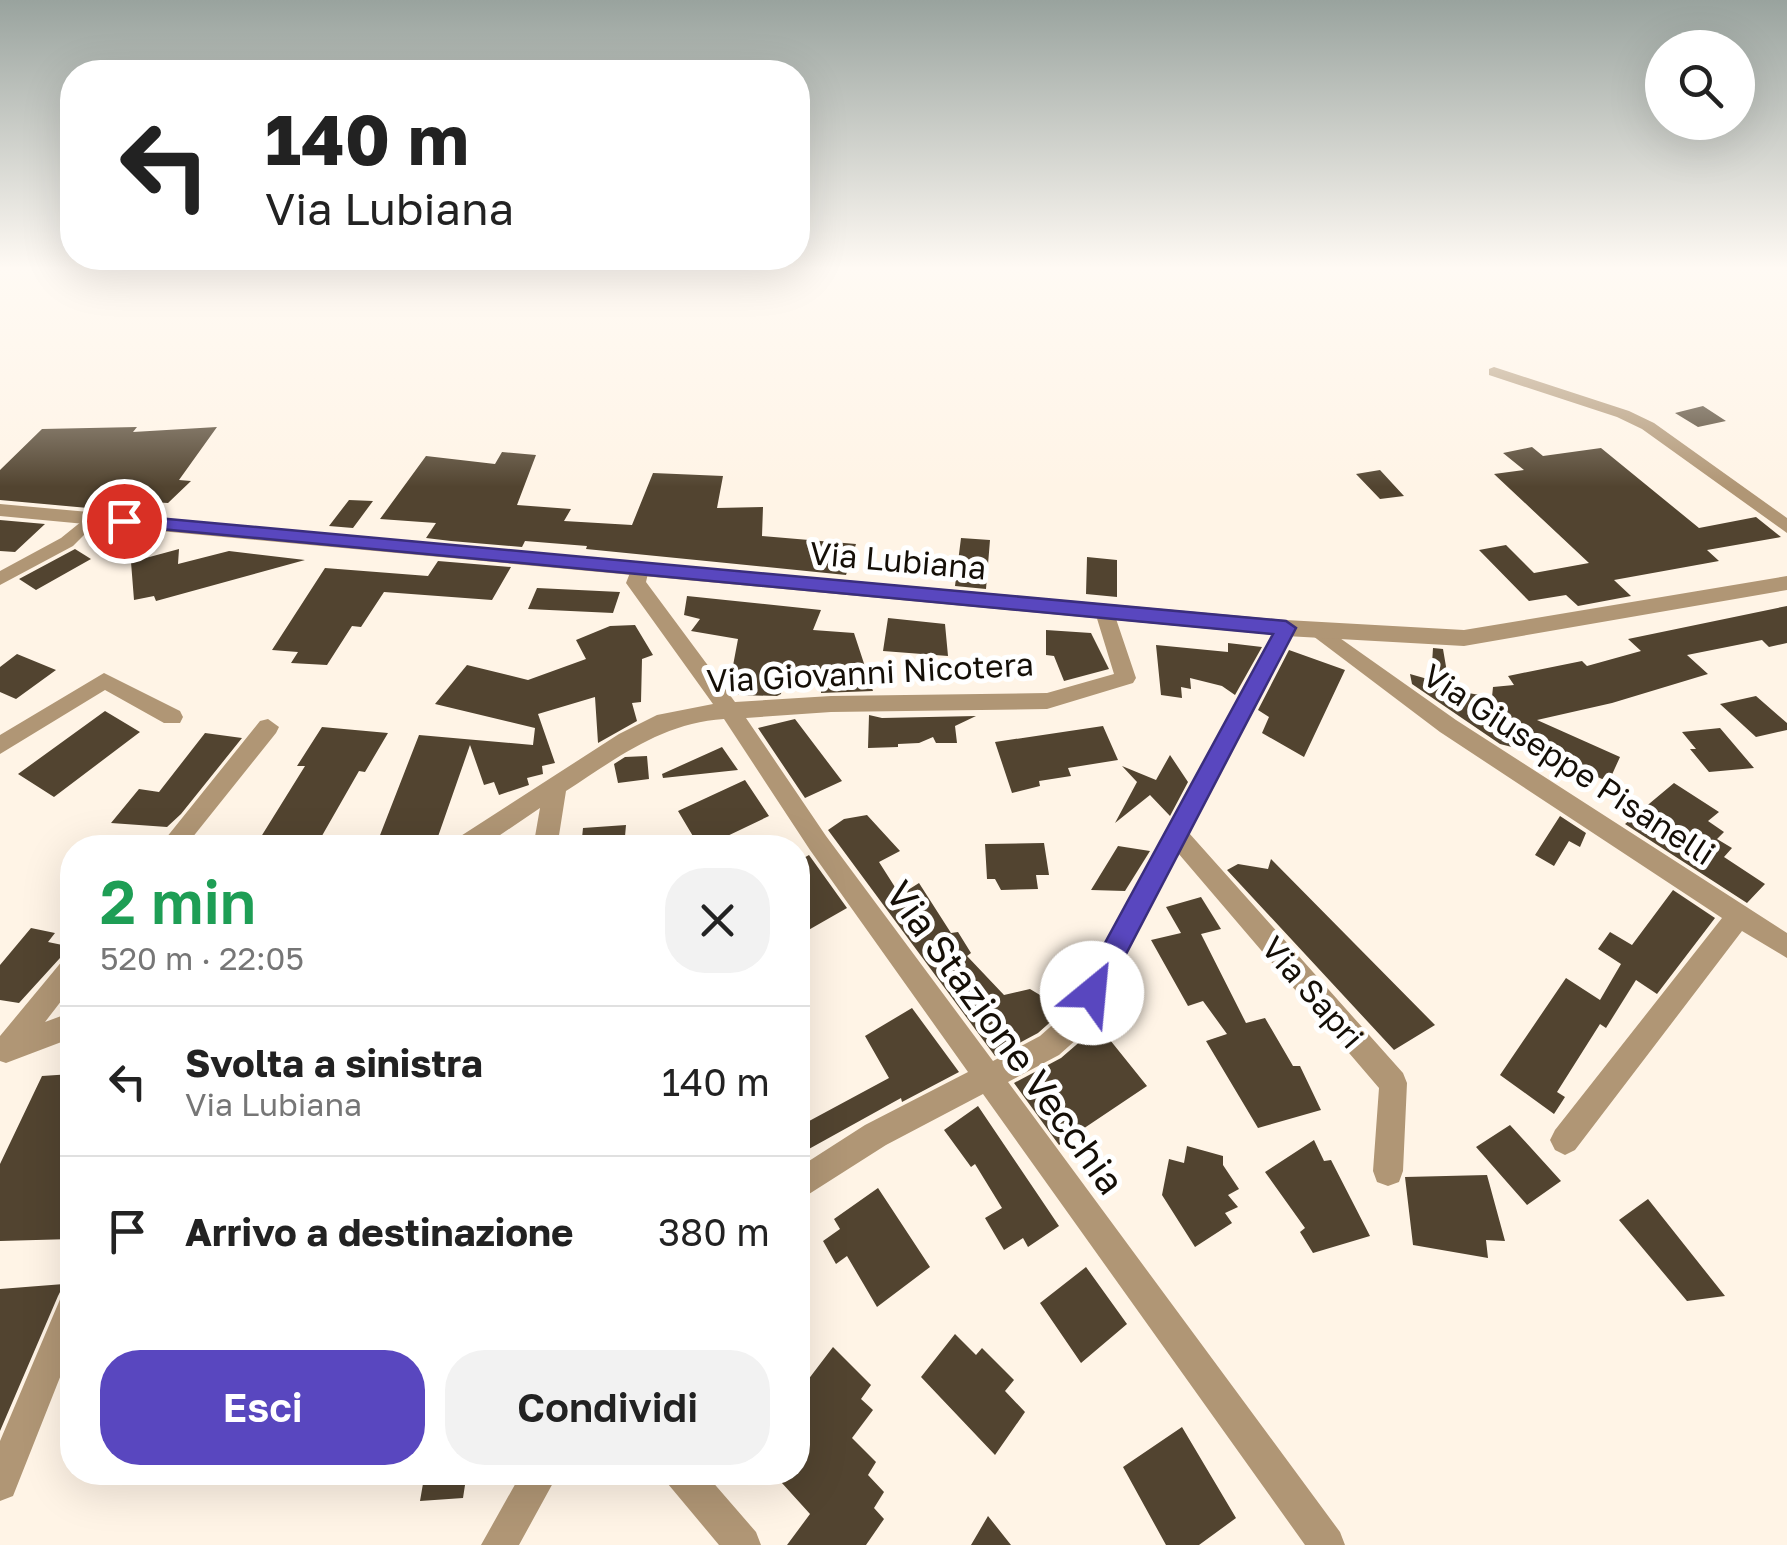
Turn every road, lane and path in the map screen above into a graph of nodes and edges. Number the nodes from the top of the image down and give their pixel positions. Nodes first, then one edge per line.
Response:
1 (1494, 372) dead end
2 (0, 510) edge
3 (92, 518) junction
4 (1787, 528) edge
5 (640, 570) junction
6 (0, 578) edge
7 (1787, 583) edge
8 (1105, 612) junction
9 (1286, 628) junction
10 (1320, 630) junction
11 (730, 711) junction
12 (172, 717) dead end
13 (268, 727) dead end
14 (0, 746) edge
15 (555, 790) junction
16 (1176, 834) junction
17 (181, 835) edge
18 (483, 835) edge
19 (548, 835) edge
20 (1740, 916) junction
21 (1787, 947) edge
22 (60, 982) edge
23 (60, 1030) edge
24 (3, 1051) edge
25 (990, 1078) junction
26 (1565, 1140) dead end
27 (1388, 1171) dead end
28 (810, 1176) edge
29 (60, 1337) edge
30 (0, 1483) edge
31 (535, 1485) edge
32 (691, 1485) edge
33 (500, 1545) edge
34 (742, 1545) edge
35 (1327, 1545) edge

1 - 4 street
2 - 3 street, Via Lubiana
3 - 5 street, Via Lubiana
3 - 6 street
5 - 8 street, Via Lubiana
5 - 11 street, Via Stazione Vecchia
7 - 10 street, Via Lubiana
8 - 9 street, Via Lubiana
8 - 11 street, Via Giovanni Nicotera
9 - 10 street, Via Lubiana
9 - 16 street
10 - 20 street, Via Giuseppe Pisanelli
11 - 15 street, Via Giovanni Nicotera
11 - 25 street, Via Stazione Vecchia
12 - 14 street
13 - 17 street
15 - 18 street, Via Giovanni Nicotera
15 - 19 street
16 - 25 street
16 - 27 street, Via Sapri
20 - 21 street, Via Giuseppe Pisanelli
20 - 26 street
22 - 24 street
23 - 24 street
25 - 28 street
25 - 35 street, Via Stazione Vecchia
29 - 30 street
31 - 33 street
32 - 34 street

